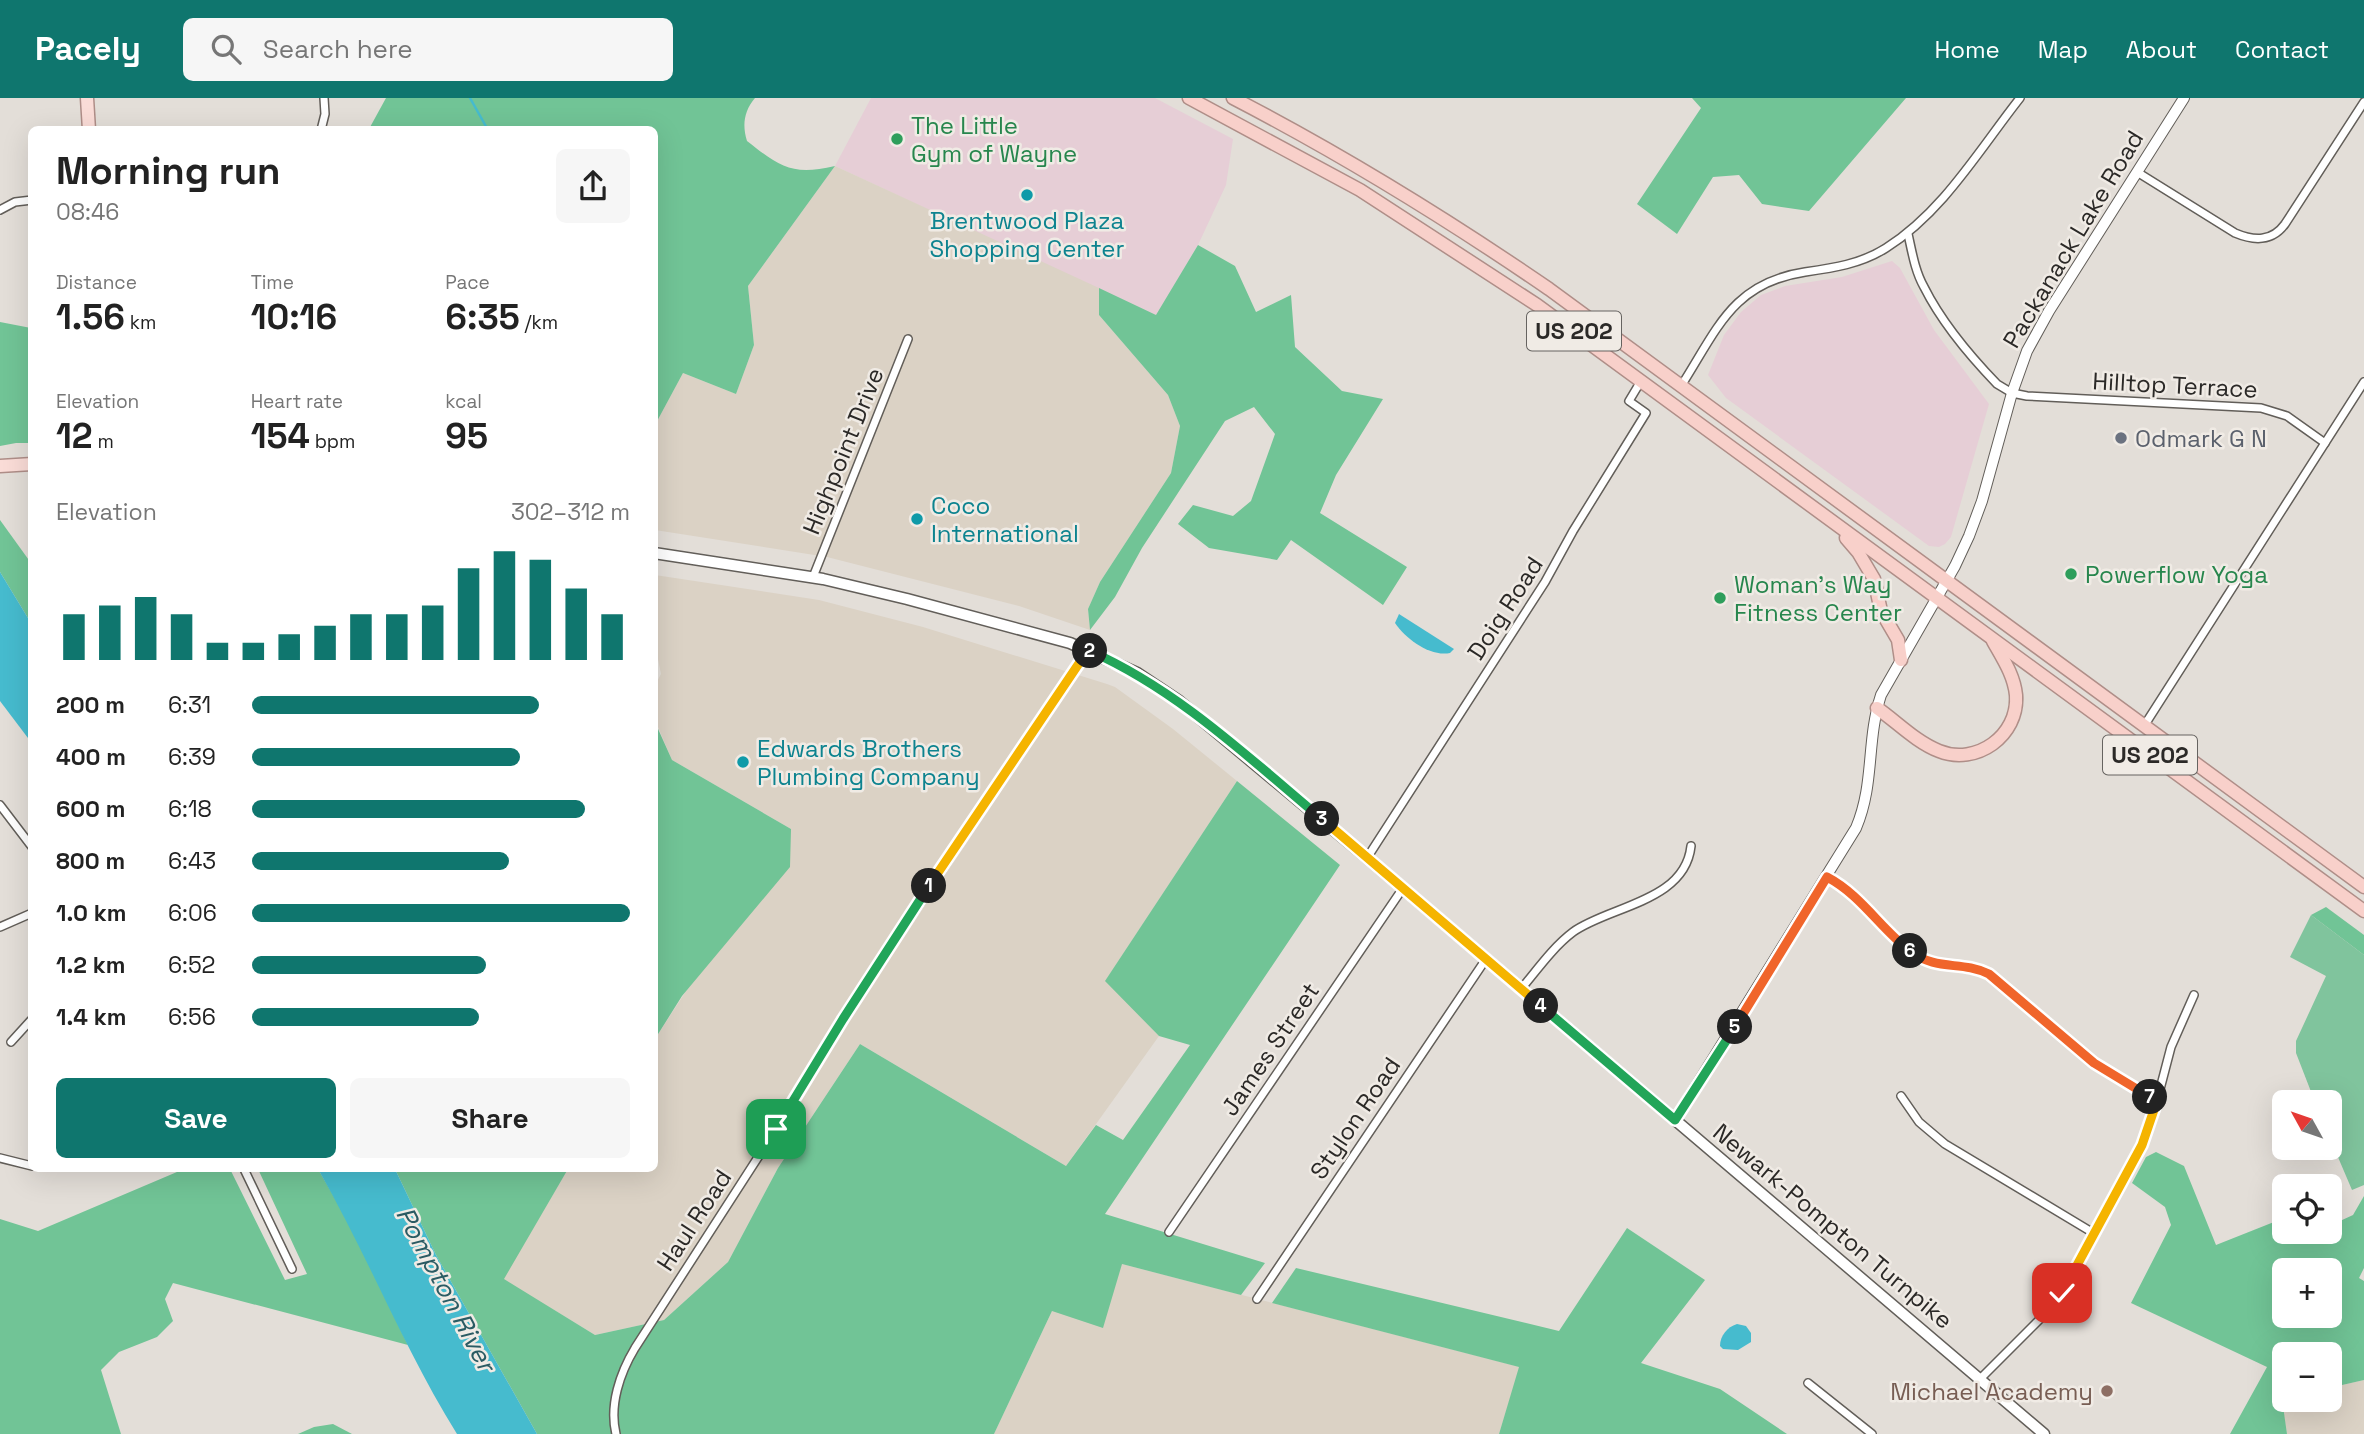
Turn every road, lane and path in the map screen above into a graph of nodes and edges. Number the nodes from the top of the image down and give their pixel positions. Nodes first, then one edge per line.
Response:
1 (87, 98) edge
2 (324, 98) edge
3 (1189, 98) edge
4 (1233, 98) edge
5 (2020, 98) edge
6 (2184, 98) edge
7 (2364, 102) edge
8 (89, 126) edge
9 (322, 126) edge
10 (2137, 172) junction
11 (28, 200) edge
12 (0, 210) edge
13 (1908, 234) junction
14 (908, 339) dead end
15 (1642, 381) junction
16 (2364, 382) edge
17 (1681, 386) junction
18 (2012, 393) junction
19 (2325, 443) junction
20 (28, 464) edge
21 (0, 466) edge
22 (1830, 519) junction
23 (658, 554) edge
24 (813, 577) junction
25 (1946, 580) junction
26 (1937, 597) junction
27 (1991, 638) junction
28 (1088, 650) junction
29 (1900, 660) junction
30 (1877, 708) junction
31 (2144, 726) junction
32 (0, 805) edge
33 (28, 841) edge
34 (1691, 846) dead end
35 (1367, 858) junction
36 (1827, 877) junction
37 (2364, 887) edge
38 (1403, 888) junction
39 (2364, 911) edge
40 (28, 916) edge
41 (0, 927) edge
42 (1486, 959) junction
43 (1521, 989) junction
44 (2194, 995) dead end
45 (28, 1023) edge
46 (11, 1042) dead end
47 (1901, 1096) dead end
48 (2157, 1101) junction
49 (1675, 1120) junction
50 (0, 1158) edge
51 (28, 1165) edge
52 (246, 1172) edge
53 (1169, 1232) dead end
54 (2095, 1234) junction
55 (292, 1269) dead end
56 (1257, 1299) dead end
57 (1980, 1380) junction
58 (1808, 1383) dead end
59 (617, 1434) edge
60 (1871, 1434) edge
61 (2044, 1434) edge

1 - 8 main road
2 - 9 street
3 - 15 highway, US 202
4 - 17 highway, US 202
5 - 13 street
6 - 10 street, Packanack Lake Road
7 - 10 street
10 - 18 street, Packanack Lake Road
11 - 12 street
13 - 17 street
13 - 18 street
14 - 24 street, Highpoint Drive
15 - 22 highway, US 202
15 - 35 street, Doig Road
16 - 19 street
17 - 25 highway, US 202
18 - 19 street, Hilltop Terrace
18 - 25 street, Packanack Lake Road
19 - 31 street
20 - 21 main road
22 - 26 highway, US 202
22 - 29 highway
23 - 24 main road, Newark-Pompton Turnpike
24 - 28 main road, Newark-Pompton Turnpike
25 - 26 street, Packanack Lake Road
25 - 31 highway, US 202
26 - 27 highway, US 202
26 - 29 street, Packanack Lake Road
27 - 30 highway
27 - 39 highway, US 202
28 - 35 main road, Newark-Pompton Turnpike
28 - 59 street, Haul Road
29 - 30 street, Packanack Lake Road
30 - 36 street, Packanack Lake Road
31 - 37 highway, US 202
32 - 33 street
34 - 43 street
35 - 38 main road, Newark-Pompton Turnpike
36 - 48 street
36 - 49 street, Packanack Lake Road
38 - 42 main road, Newark-Pompton Turnpike
38 - 53 street, James Street
40 - 41 street
42 - 43 main road, Newark-Pompton Turnpike
42 - 56 street, Stylon Road
43 - 49 main road, Newark-Pompton Turnpike
44 - 48 street
45 - 46 street
47 - 54 street
48 - 54 street
49 - 57 main road, Newark-Pompton Turnpike
50 - 51 street
52 - 55 street
54 - 57 street
57 - 61 main road, Newark-Pompton Turnpike
58 - 60 street

